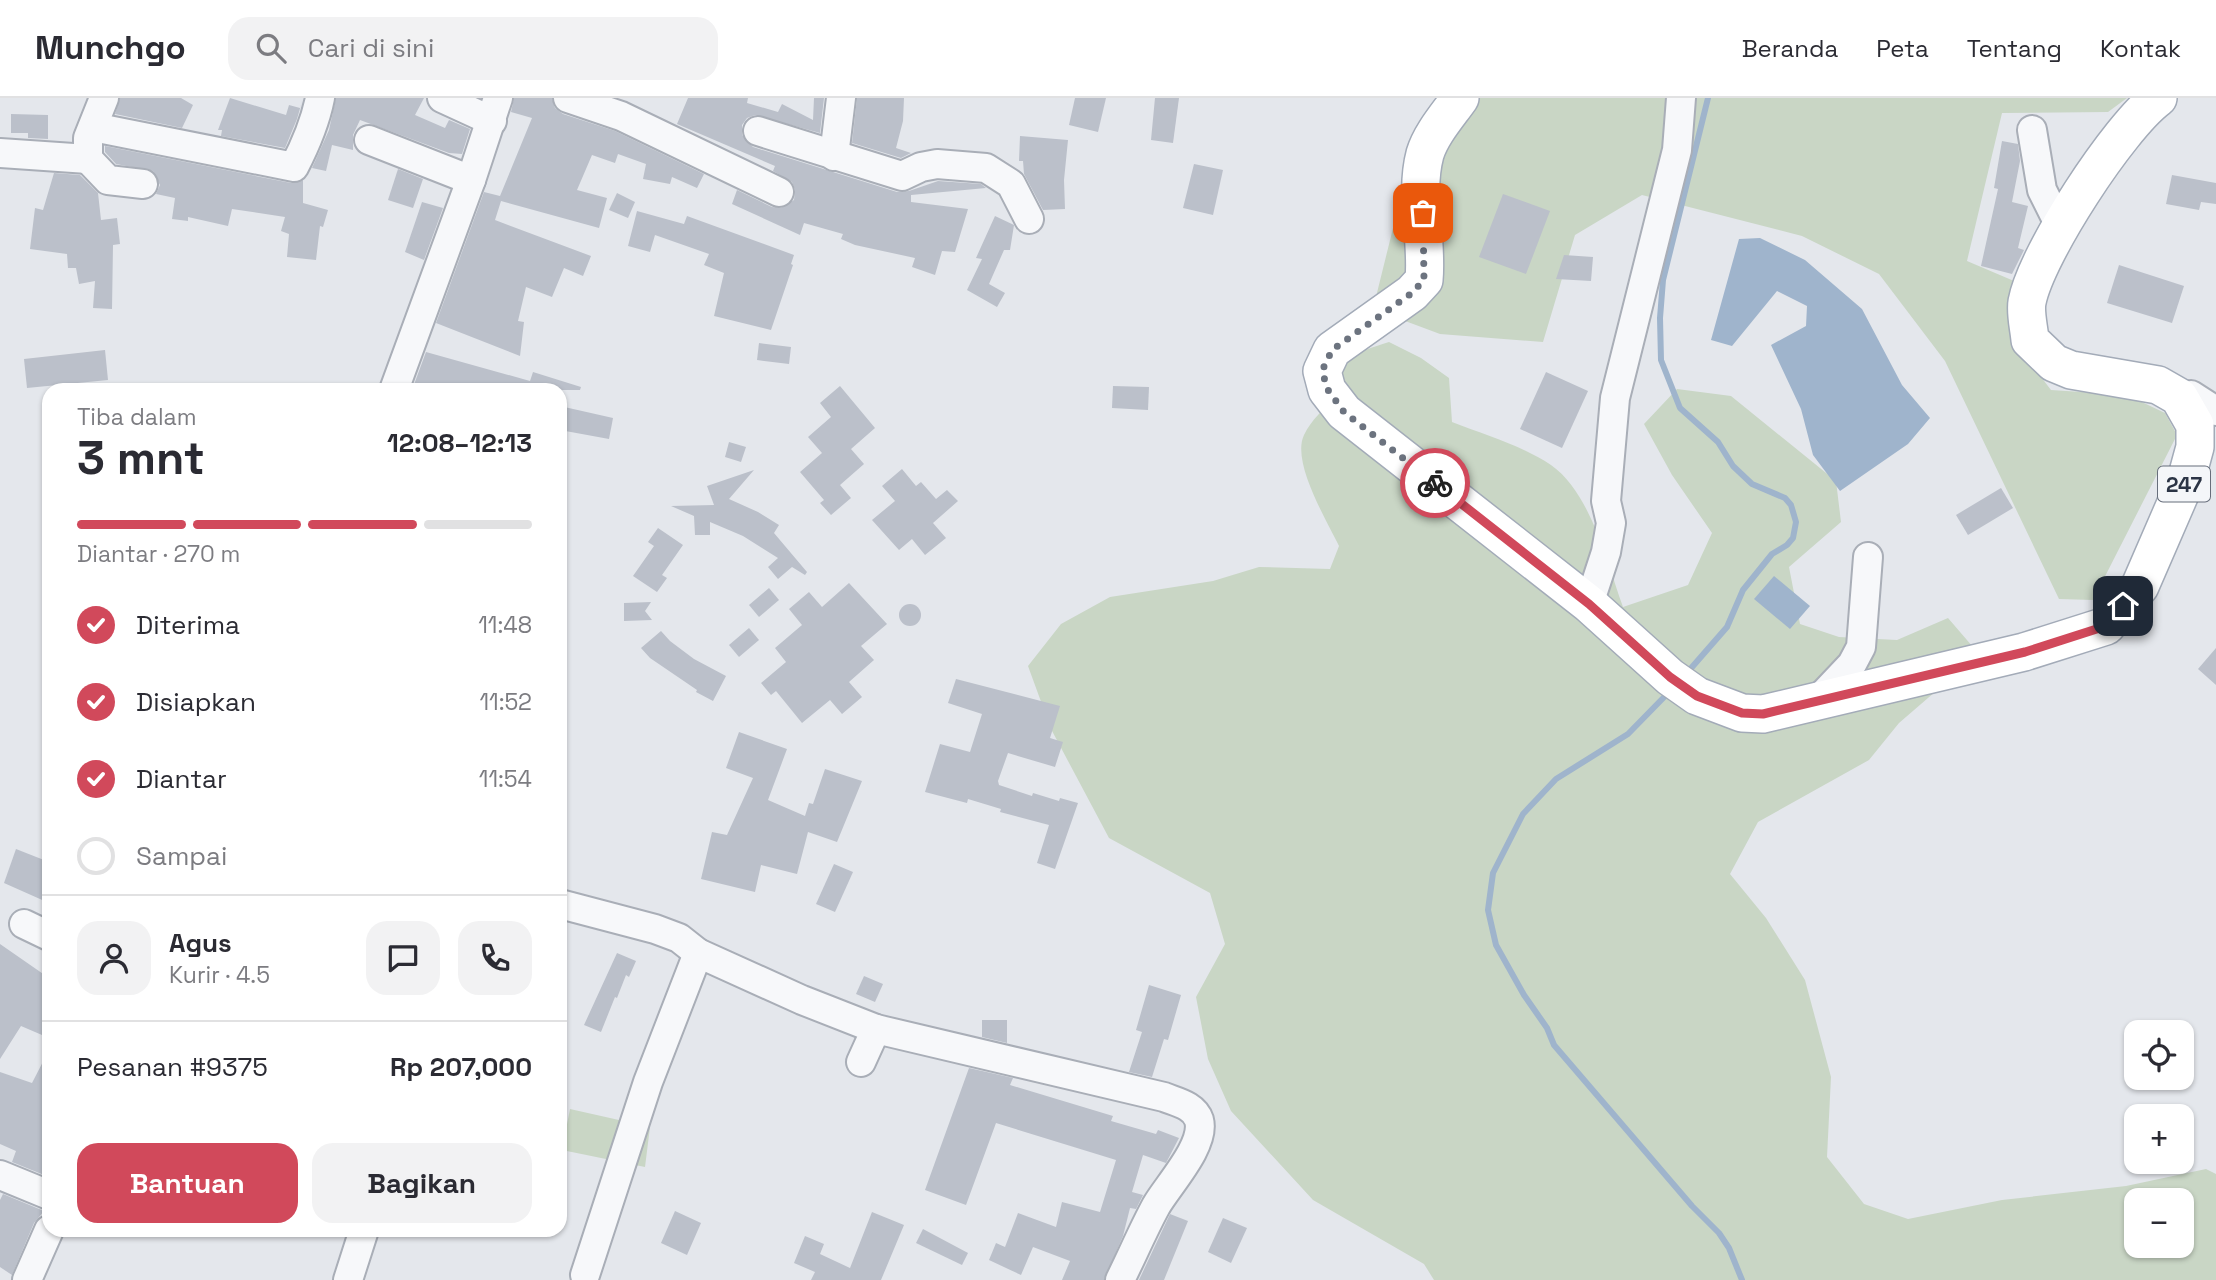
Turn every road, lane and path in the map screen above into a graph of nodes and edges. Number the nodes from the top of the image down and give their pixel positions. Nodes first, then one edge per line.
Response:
1 (104, 98) edge
2 (320, 98) edge
3 (442, 98) edge
4 (568, 98) edge
5 (842, 98) edge
6 (1460, 98) edge
7 (1681, 98) edge
8 (2158, 98) edge
9 (495, 109) edge
10 (93, 127) junction
11 (2032, 130) dead end
12 (758, 131) dead end
13 (369, 140) dead end
14 (0, 153) edge
15 (834, 156) junction
16 (88, 159) junction
17 (471, 180) junction
18 (143, 184) dead end
19 (779, 192) dead end
20 (1029, 219) dead end
21 (2061, 228) junction
22 (397, 383) edge
23 (2179, 397) junction
24 (2216, 411) edge
25 (1868, 557) dead end
26 (1589, 604) junction
27 (1817, 701) junction
28 (567, 906) edge
29 (698, 953) junction
30 (876, 1029) junction
31 (861, 1062) dead end
32 (0, 1175) edge
33 (42, 1192) edge
34 (46, 1237) edge
35 (362, 1237) edge
36 (585, 1275) dead end
37 (27, 1280) edge
38 (348, 1280) edge
39 (1120, 1280) edge

1 - 10 street
2 - 10 street
3 - 9 street
4 - 19 street
5 - 15 street
6 - 26 main road, 247
7 - 26 street
8 - 21 main road
9 - 17 street
10 - 16 street
11 - 21 street
12 - 15 street
13 - 17 street
14 - 16 street
15 - 20 street
16 - 18 street
17 - 22 street
21 - 23 main road
23 - 24 street
23 - 27 main road, 247
25 - 27 street
26 - 27 main road, 247
28 - 29 street
29 - 30 street
29 - 36 street
30 - 31 street
30 - 39 street
32 - 33 street
34 - 37 street
35 - 38 street

